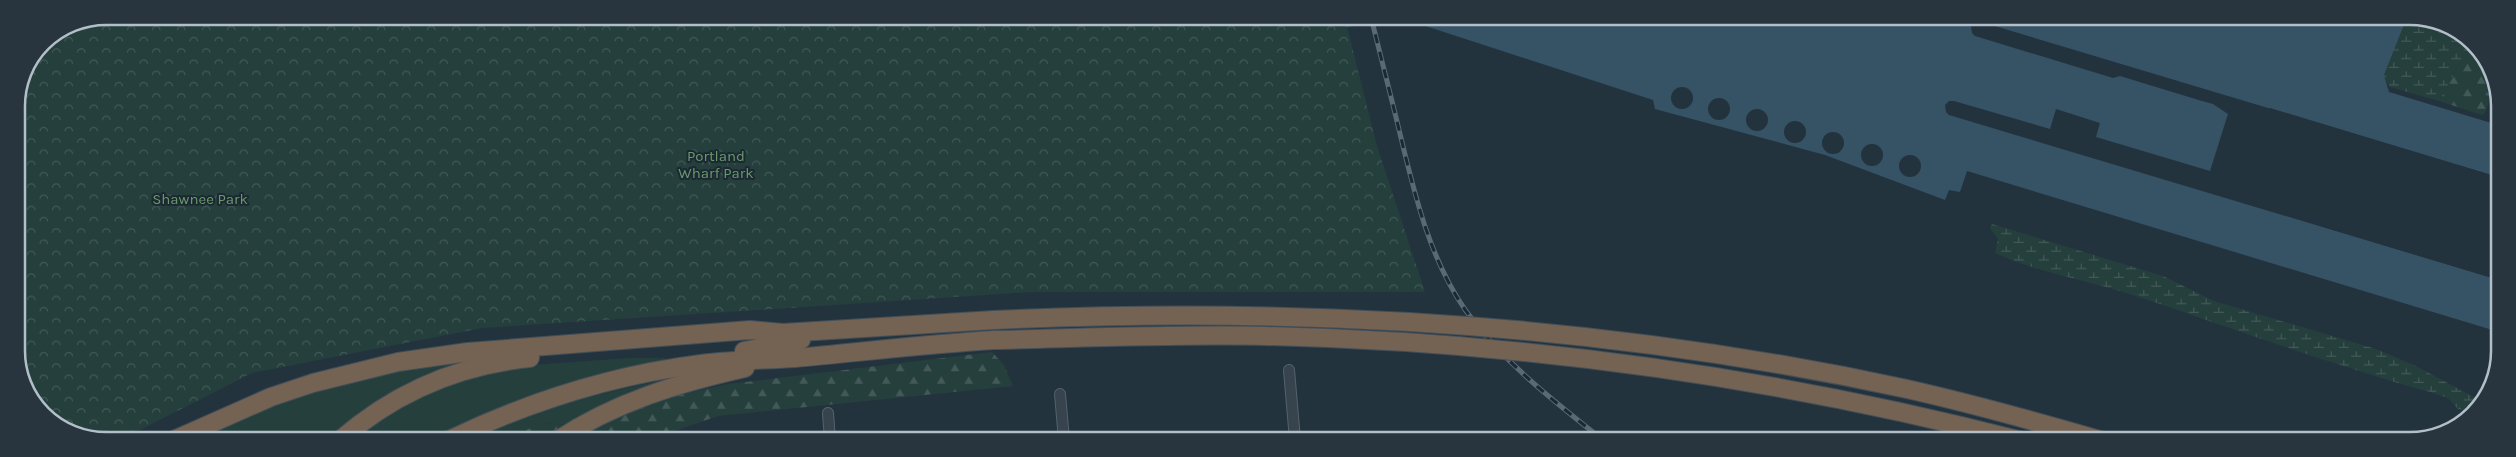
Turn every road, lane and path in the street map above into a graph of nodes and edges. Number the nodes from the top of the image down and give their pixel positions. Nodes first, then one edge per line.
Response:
1 (866, 328) junction
2 (783, 333) junction
3 (792, 358) junction
4 (1289, 370) dead end
5 (1060, 394) dead end
6 (828, 413) dead end
7 (192, 432) edge
8 (350, 432) edge
9 (456, 432) edge
10 (467, 432) edge
11 (571, 432) edge
12 (829, 432) edge
13 (1063, 432) edge
14 (1294, 432) edge
15 (1985, 432) edge
16 (2069, 432) edge

1 - 2 highway
1 - 9 highway
1 - 16 highway, bridge
2 - 7 highway
2 - 8 highway
3 - 10 highway
3 - 11 highway
3 - 15 highway, bridge
4 - 14 street
5 - 13 street
6 - 12 street

